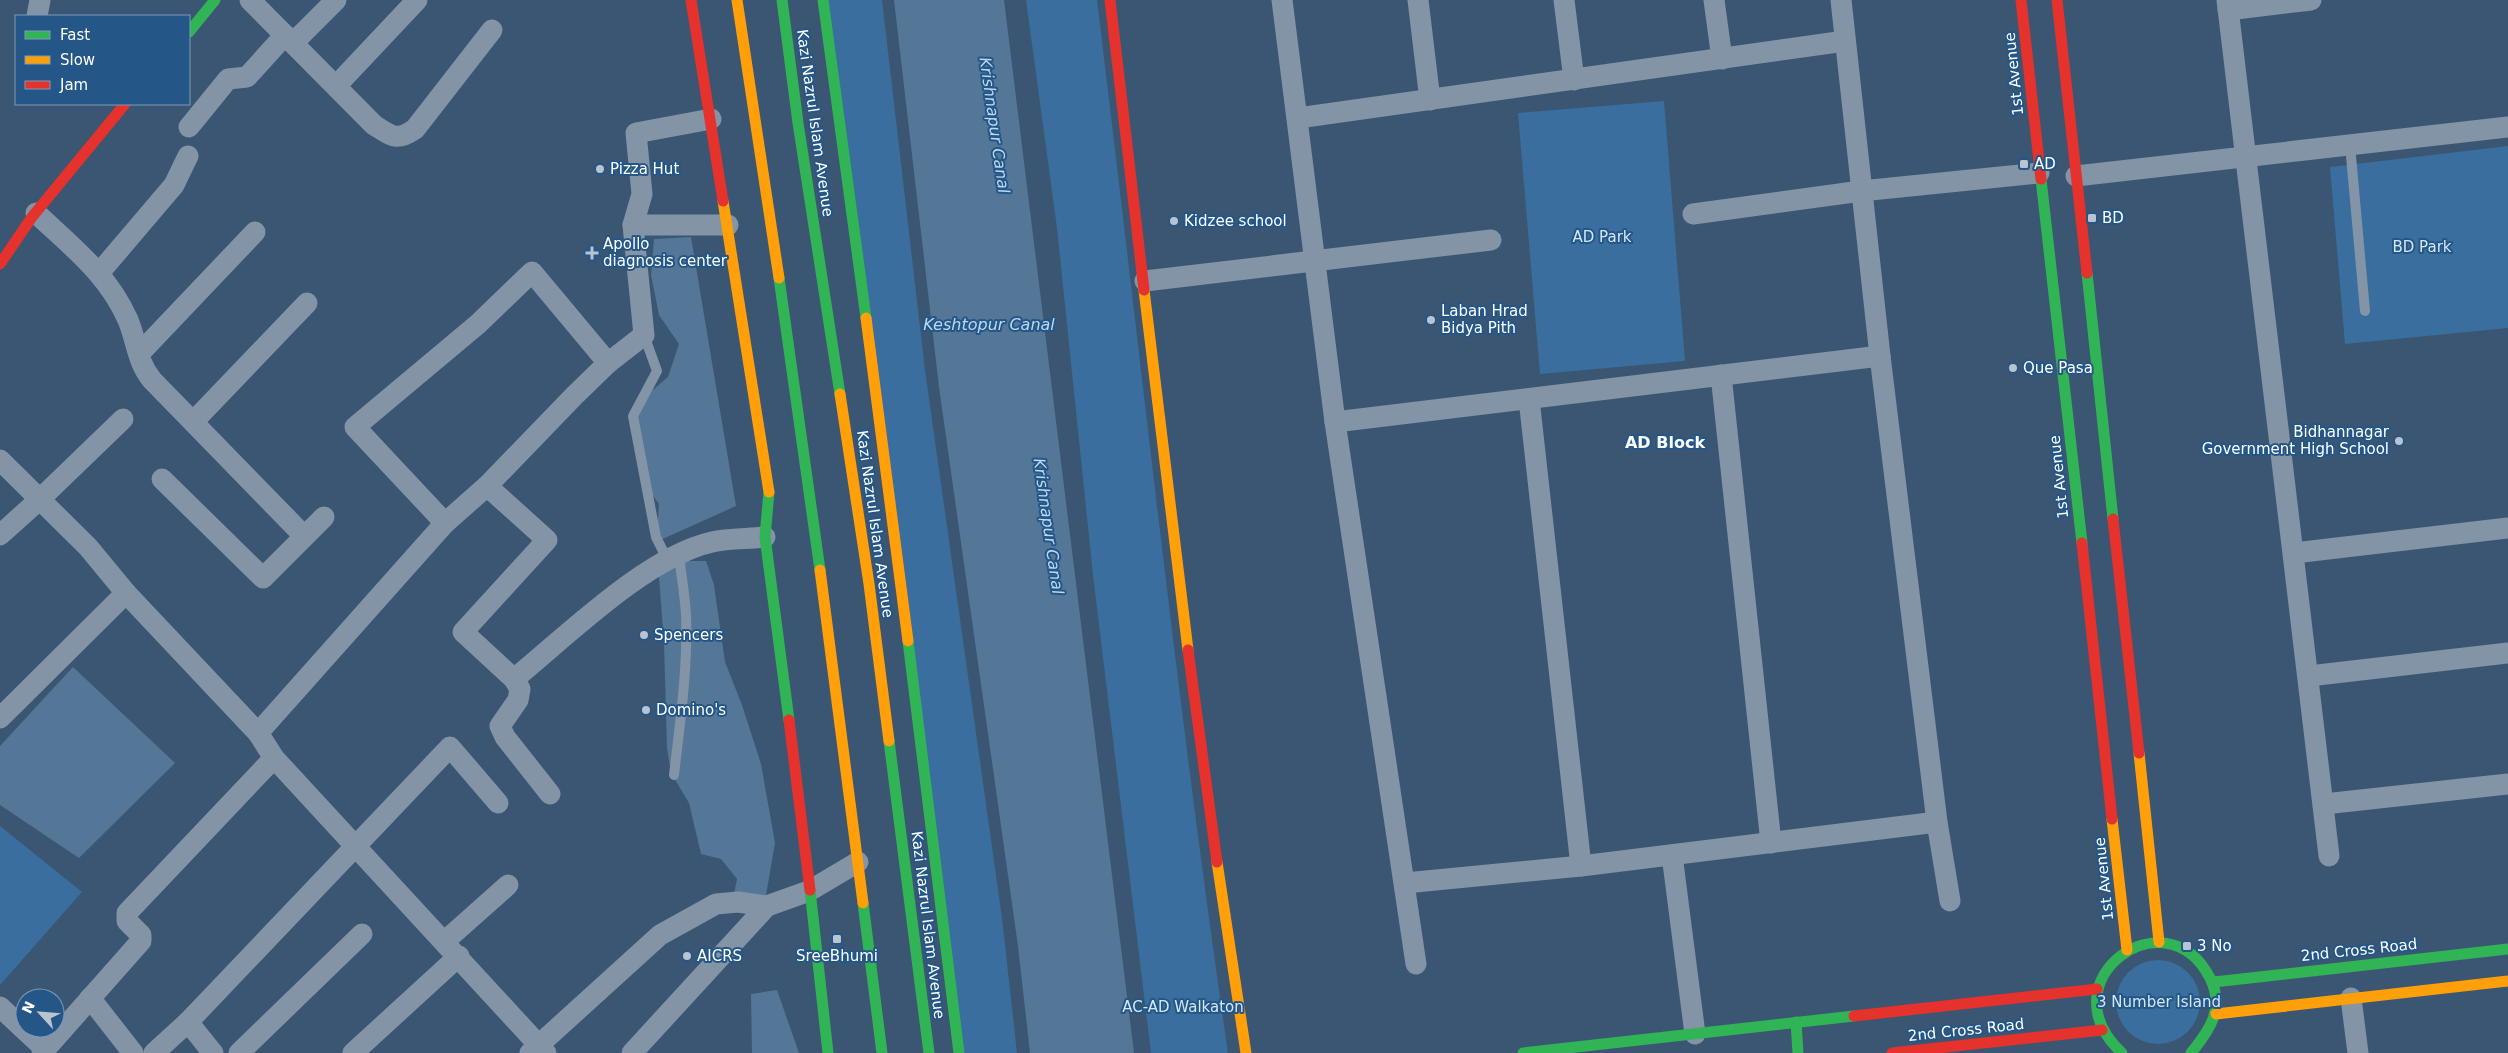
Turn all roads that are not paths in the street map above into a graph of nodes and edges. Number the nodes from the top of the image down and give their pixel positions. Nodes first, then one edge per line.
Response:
1 (40, 0) edge
2 (215, 0) edge
3 (250, 0) edge
4 (336, 0) edge
5 (417, 0) edge
6 (691, 0) edge
7 (737, 0) edge
8 (782, 0) edge
9 (823, 0) edge
10 (1110, 0) edge
11 (1282, 0) edge
12 (1418, 0) edge
13 (1564, 0) edge
14 (1714, 0) edge
15 (1841, 0) edge
16 (2021, 0) edge
17 (2057, 0) edge
18 (2311, 0) edge
19 (2228, 5) edge
20 (37, 15) edge
21 (492, 30) dead end
22 (190, 31) edge
23 (289, 39) junction
24 (1845, 41) junction
25 (1722, 59) junction
26 (1574, 80) junction
27 (336, 86) junction
28 (1430, 100) junction
29 (124, 105) edge
30 (1298, 118) junction
31 (711, 119) junction
32 (189, 126) dead end
33 (2508, 127) edge
34 (2350, 145) junction
35 (188, 156) dead end
36 (2246, 156) junction
37 (2040, 173) junction
38 (2076, 176) junction
39 (1861, 191) junction
40 (36, 213) junction
41 (1693, 214) dead end
42 (633, 225) junction
43 (728, 225) junction
44 (255, 232) dead end
45 (1490, 240) dead end
46 (1316, 262) junction
47 (0, 264) edge
48 (100, 272) junction
49 (1145, 282) junction
50 (307, 303) dead end
51 (2365, 311) dead end
52 (644, 334) junction
53 (139, 354) junction
54 (1880, 356) junction
55 (608, 363) junction
56 (1721, 375) junction
57 (1529, 399) junction
58 (123, 419) dead end
59 (193, 422) junction
60 (1335, 422) junction
61 (0, 460) edge
62 (162, 479) dead end
63 (487, 486) junction
64 (40, 500) junction
65 (324, 517) dead end
66 (445, 523) junction
67 (2508, 528) edge
68 (0, 535) edge
69 (304, 536) junction
70 (765, 537) junction
71 (2294, 553) junction
72 (673, 556) junction
73 (126, 593) junction
74 (2508, 653) edge
75 (2309, 676) junction
76 (514, 679) junction
77 (0, 718) edge
78 (258, 733) junction
79 (274, 758) junction
80 (674, 775) dead end
81 (2508, 784) edge
82 (550, 794) dead end
83 (498, 803) dead end
84 (2324, 804) junction
85 (1938, 822) junction
86 (1771, 842) junction
87 (356, 846) junction
88 (1672, 855) junction
89 (2329, 856) dead end
90 (858, 862) junction
91 (1581, 866) junction
92 (1405, 883) junction
93 (508, 885) dead end
94 (809, 891) junction
95 (1950, 901) dead end
96 (767, 906) junction
97 (362, 934) dead end
98 (2160, 942) junction
99 (2508, 948) edge
100 (452, 949) junction
101 (2127, 950) junction
102 (2417, 959) junction
103 (1416, 964) dead end
104 (2508, 981) edge
105 (2214, 982) junction
106 (2421, 982) junction
107 (2097, 989) junction
108 (90, 998) junction
109 (2351, 998) junction
110 (0, 1007) edge
111 (2216, 1014) junction
112 (188, 1022) junction
113 (1796, 1022) junction
114 (2102, 1030) junction
115 (1695, 1034) junction
116 (538, 1050) edge
117 (43, 1051) edge
118 (1562, 1051) edge
119 (133, 1053) edge
120 (154, 1053) edge
121 (213, 1053) edge
122 (239, 1053) edge
123 (353, 1053) edge
124 (632, 1053) edge
125 (828, 1053) edge
126 (882, 1053) edge
127 (929, 1053) edge
128 (959, 1053) edge
129 (1246, 1053) edge
130 (1523, 1053) edge
131 (1798, 1053) edge
132 (1892, 1053) edge
133 (2122, 1053) edge
134 (2191, 1053) edge
135 (2358, 1053) edge

1 - 20 street
2 - 22 street
3 - 23 street
4 - 23 street
5 - 27 street
6 - 31 street
7 - 90 street
8 - 127 street, Kazi Nazrul Islam Avenue
9 - 128 street, Kazi Nazrul Islam Avenue
10 - 49 street
11 - 30 street
12 - 28 street
13 - 26 street
14 - 25 street
15 - 24 street
16 - 37 street, 1st Avenue
17 - 38 street
18 - 19 street
19 - 36 street
21 - 27 street
23 - 27 street
23 - 32 street
24 - 25 street
24 - 39 street
25 - 26 street
26 - 28 street
28 - 30 street
29 - 40 street
30 - 46 street
31 - 42 street
31 - 43 street
33 - 34 street
34 - 36 street
34 - 51 lane
35 - 48 street
36 - 38 street
36 - 71 street
37 - 39 street
37 - 101 street, 1st Avenue
38 - 98 street
39 - 41 street
39 - 54 street
40 - 47 street
40 - 48 street
42 - 43 street
42 - 52 street
43 - 70 street
44 - 53 street
45 - 46 street
46 - 49 street
46 - 60 street
48 - 53 street
49 - 129 street
50 - 59 street
52 - 55 street
52 - 72 lane
53 - 59 street
54 - 56 street
54 - 85 street
55 - 63 street
55 - 66 street
56 - 57 street
56 - 86 street
57 - 60 street
57 - 91 street
58 - 64 street
59 - 69 street
60 - 92 street
61 - 64 street
62 - 69 street
63 - 66 street
63 - 76 street
64 - 68 street
64 - 73 street
65 - 69 street
66 - 78 street
67 - 71 street
70 - 72 street
70 - 94 street
71 - 75 street
72 - 76 street
72 - 80 lane
73 - 77 street
73 - 78 street
74 - 75 street
75 - 84 street
76 - 82 street
78 - 79 street
79 - 87 street
79 - 108 street
81 - 84 street
83 - 87 street
84 - 89 street
85 - 86 street
85 - 95 street
86 - 88 street
87 - 100 street
87 - 112 street
88 - 91 street
88 - 115 street
90 - 94 street
90 - 126 street
91 - 92 street
92 - 103 street
93 - 100 street
94 - 96 street
94 - 125 street
96 - 116 street
96 - 124 street
97 - 122 street
98 - 101 street
98 - 105 street
99 - 102 street, 2nd Cross Road
100 - 116 street
100 - 123 street
101 - 107 street
102 - 105 street, 2nd Cross Road
102 - 106 street
104 - 106 street
105 - 111 street
106 - 109 street
107 - 113 street
107 - 114 street
108 - 117 street
108 - 119 street
109 - 111 street
109 - 135 street
110 - 117 street
111 - 134 street
112 - 120 street
112 - 121 street
113 - 115 street
113 - 131 street
114 - 132 street, 2nd Cross Road
114 - 133 street
115 - 118 street
118 - 130 street

